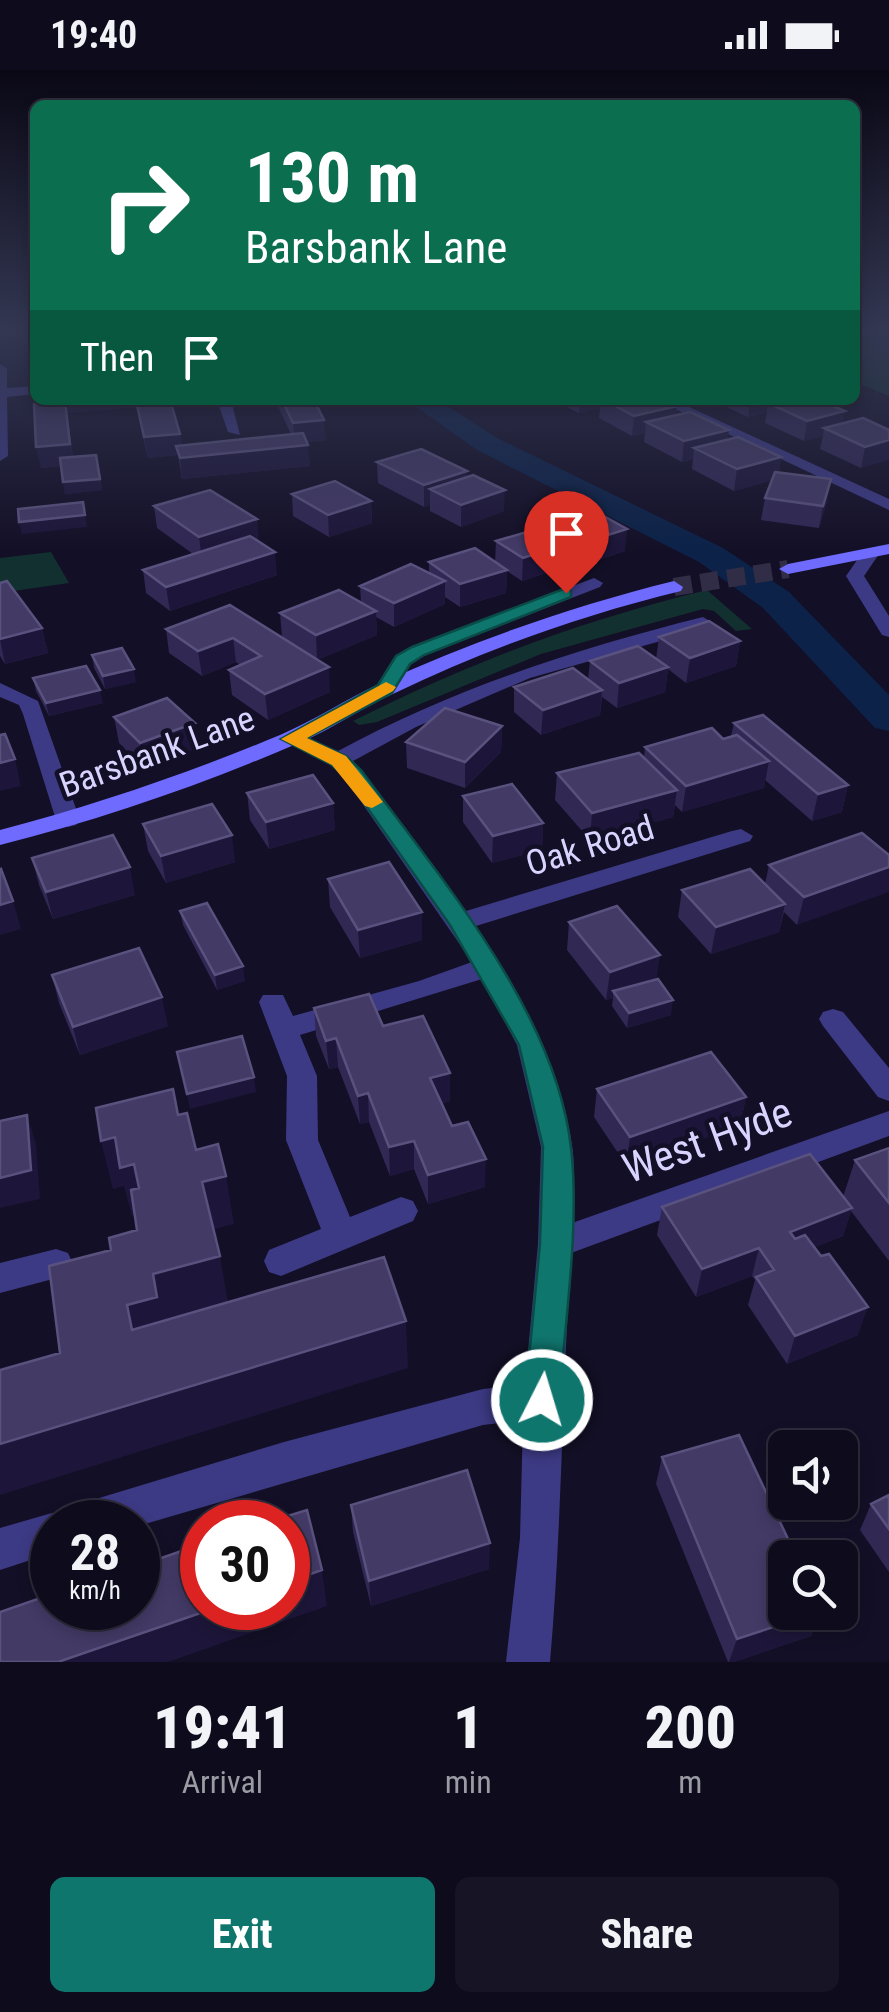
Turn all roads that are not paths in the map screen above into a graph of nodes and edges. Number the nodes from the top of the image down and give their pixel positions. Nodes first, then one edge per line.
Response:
1 (1, 403) edge
2 (226, 405) edge
3 (674, 405) edge
4 (235, 432) dead end
5 (0, 456) edge
6 (889, 505) edge
7 (880, 552) edge
8 (788, 568) tunnel mouth
9 (594, 583) dead end
10 (674, 588) tunnel mouth
11 (703, 623) edge
12 (889, 631) edge
13 (0, 689) edge
14 (385, 689) junction
15 (291, 739) junction
16 (339, 760) junction
17 (68, 820) junction
18 (742, 836) dead end
19 (0, 838) edge
20 (460, 922) junction
21 (487, 966) junction
22 (833, 1019) dead end
23 (889, 1089) edge
24 (889, 1123) edge
25 (401, 1211) dead end
26 (341, 1236) junction
27 (556, 1244) junction
28 (280, 1262) dead end
29 (56, 1264) edge
30 (0, 1278) edge
31 (542, 1400) junction
32 (159, 1500) edge
33 (30, 1540) edge
34 (0, 1549) edge
35 (528, 1662) edge

1 - 5 street
2 - 4 street
3 - 6 street
7 - 8 street
7 - 12 street
9 - 14 street, Barsbank Lane
10 - 14 street, Barsbank Lane
11 - 16 street
13 - 17 street
14 - 15 street, Barsbank Lane
15 - 16 street
15 - 17 street, Barsbank Lane
16 - 20 street
17 - 19 street, Barsbank Lane
18 - 20 street, Oak Road
20 - 21 street
21 - 26 street
21 - 27 street
22 - 23 street
24 - 27 street, West Hyde
25 - 26 street
26 - 28 street
27 - 31 street
29 - 30 street
31 - 32 street
31 - 35 street
33 - 34 street

